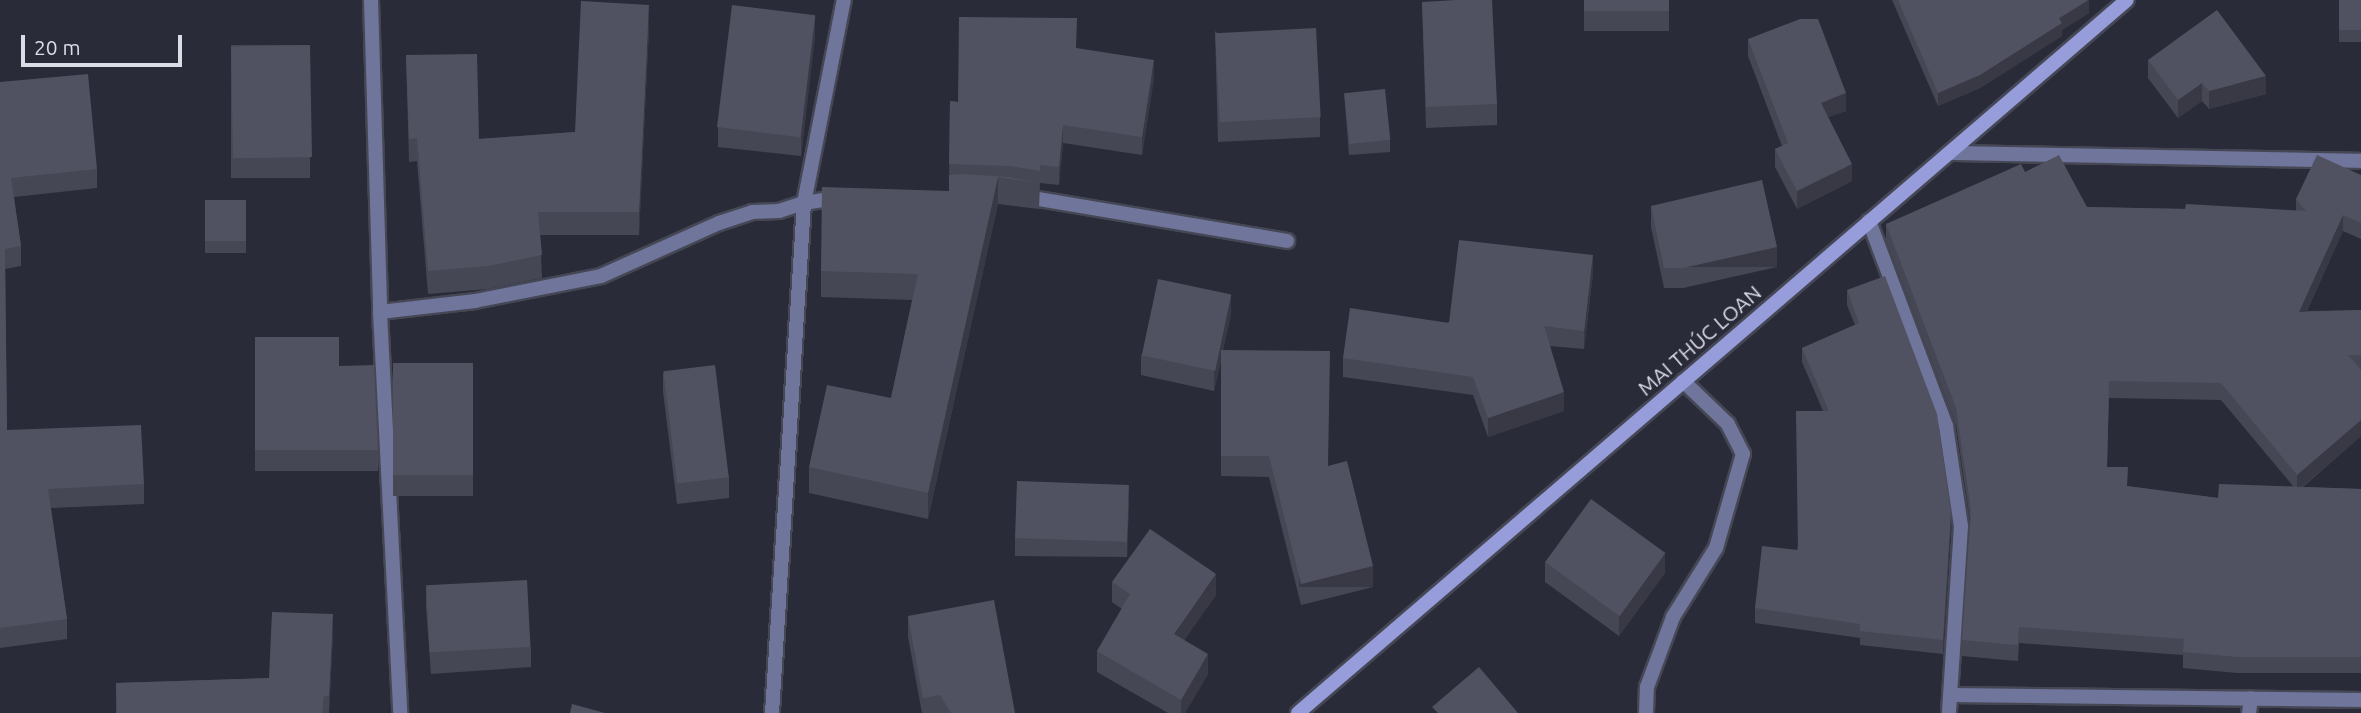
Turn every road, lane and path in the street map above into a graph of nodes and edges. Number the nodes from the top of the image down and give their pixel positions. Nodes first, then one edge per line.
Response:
1 (371, 0) edge
2 (844, 0) edge
3 (2127, 0) edge
4 (1949, 153) junction
5 (2361, 161) edge
6 (1010, 194) edge
7 (856, 195) edge
8 (804, 203) junction
9 (1869, 221) junction
10 (1287, 241) dead end
11 (380, 312) junction
12 (1683, 381) junction
13 (1951, 695) junction
14 (2251, 698) junction
15 (2361, 700) edge
16 (400, 713) edge
17 (772, 713) edge
18 (1298, 713) edge
19 (1646, 713) edge
20 (1949, 713) edge
21 (2249, 713) edge

1 - 11 street
2 - 8 street
3 - 4 main road, MAI THÚC LOAN
4 - 5 street
4 - 9 main road, MAI THÚC LOAN
6 - 10 street
7 - 8 street
8 - 11 street
8 - 17 street
9 - 12 main road, MAI THÚC LOAN
9 - 13 street
11 - 16 street
12 - 18 main road, MAI THÚC LOAN
12 - 19 street
13 - 14 street
13 - 20 street
14 - 15 street
14 - 21 street

